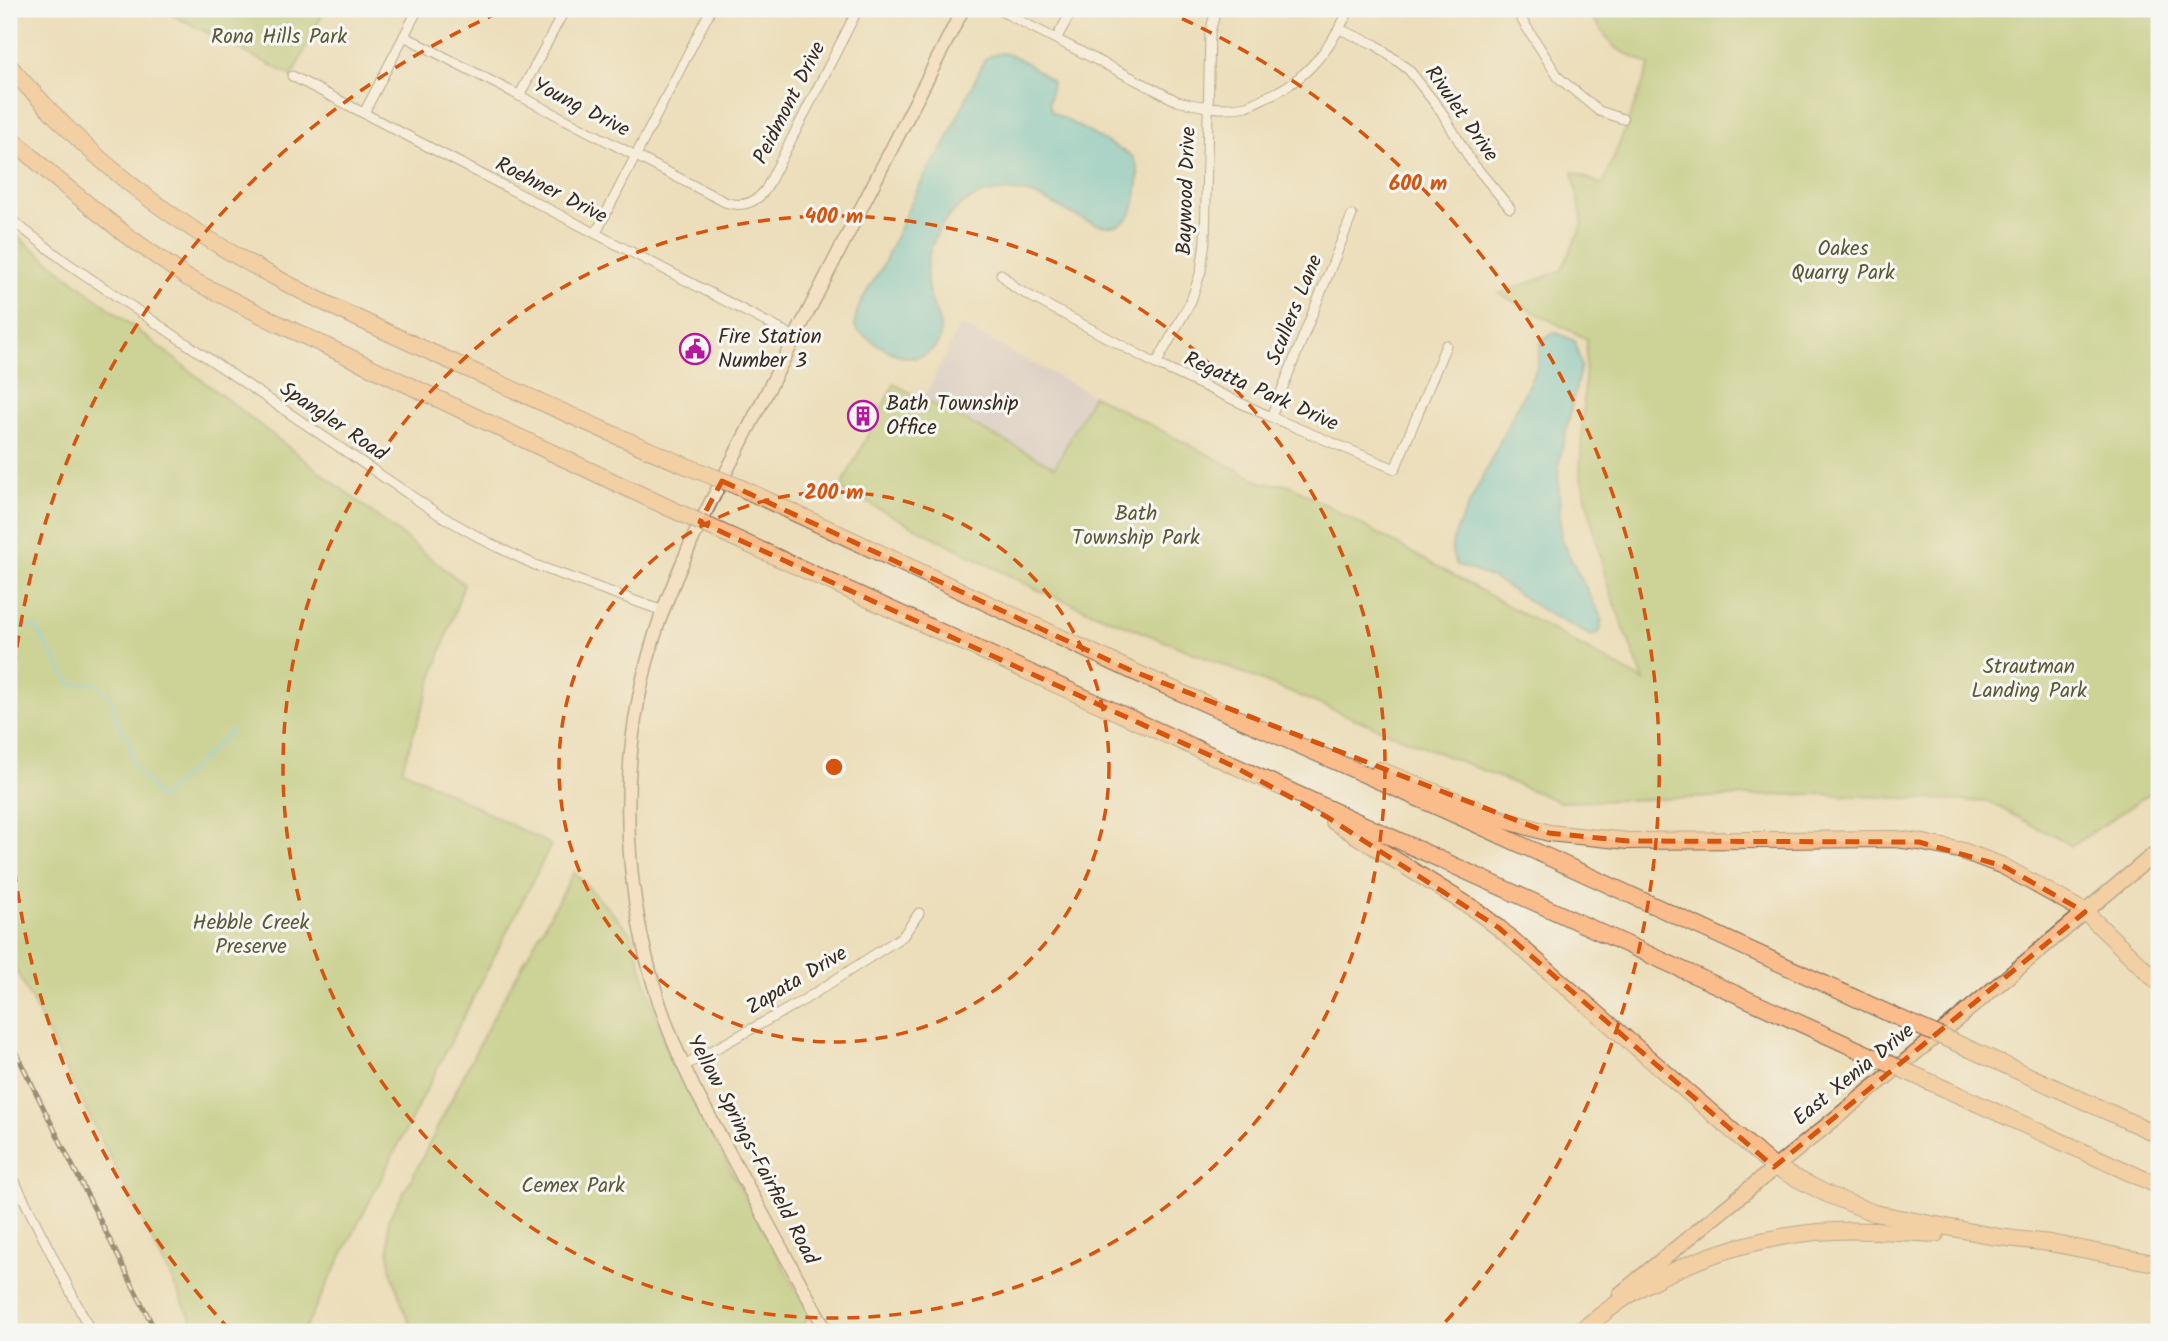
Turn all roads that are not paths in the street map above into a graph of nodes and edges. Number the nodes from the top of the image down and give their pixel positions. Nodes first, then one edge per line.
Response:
1 (418, 9) edge
2 (565, 9) edge
3 (711, 9) edge
4 (858, 9) edge
5 (963, 9) edge
6 (997, 9) edge
7 (1073, 9) edge
8 (1216, 9) edge
9 (1350, 9) edge
10 (1515, 9) edge
11 (1339, 29) junction
12 (404, 36) junction
13 (1056, 40) junction
14 (9, 65) edge
15 (292, 76) dead end
16 (519, 96) junction
17 (1208, 108) junction
18 (364, 113) junction
19 (1623, 119) dead end
20 (9, 136) edge
21 (636, 156) junction
22 (745, 205) joint
23 (1510, 208) dead end
24 (1352, 215) dead end
25 (9, 218) edge
26 (596, 233) junction
27 (1002, 274) dead end
28 (796, 337) junction
29 (1446, 345) dead end
30 (1156, 364) junction
31 (1271, 417) junction
32 (663, 611) junction
33 (1130, 670) junction
34 (1233, 766) junction
35 (2159, 850) edge
36 (2085, 912) junction
37 (919, 913) dead end
38 (2159, 983) edge
39 (684, 1066) junction
40 (2159, 1135) edge
41 (1774, 1167) junction
42 (9, 1170) edge
43 (2159, 1186) edge
44 (1999, 1237) junction
45 (2159, 1264) edge
46 (91, 1332) edge
47 (827, 1332) edge
48 (1576, 1332) edge

1 - 12 street
2 - 16 street
3 - 21 street
4 - 22 street, Peidmont Drive
5 - 28 main road, Yellow Springs-Fairfield Road
6 - 13 street
7 - 13 street
8 - 17 street, Baywood Drive
9 - 11 street
10 - 19 street
11 - 17 street
11 - 23 street, Rivulet Drive
12 - 16 street, Young Drive
12 - 18 street
13 - 17 street
14 - 33 highway, bridge
15 - 18 street, Roehner Drive
16 - 21 street, Young Drive
17 - 30 street, Baywood Drive
18 - 26 street, Roehner Drive
20 - 34 highway, bridge
21 - 22 street, Young Drive
21 - 26 street
24 - 31 street, Scullers Lane
25 - 32 street, Spangler Road
26 - 28 street, Roehner Drive
27 - 30 street, Regatta Park Drive
28 - 32 main road, Yellow Springs-Fairfield Road
29 - 31 street, Regatta Park Drive
30 - 31 street, Regatta Park Drive
32 - 39 main road, Yellow Springs-Fairfield Road
33 - 36 highway
33 - 40 highway, bridge
34 - 41 highway
34 - 43 highway, bridge
35 - 36 main road, East Xenia Drive
36 - 38 highway
36 - 41 main road, East Xenia Drive
37 - 39 street, Zapata Drive
39 - 47 main road, Yellow Springs-Fairfield Road
41 - 44 highway
41 - 48 main road, East Xenia Drive
42 - 46 street
44 - 45 highway
44 - 48 highway

